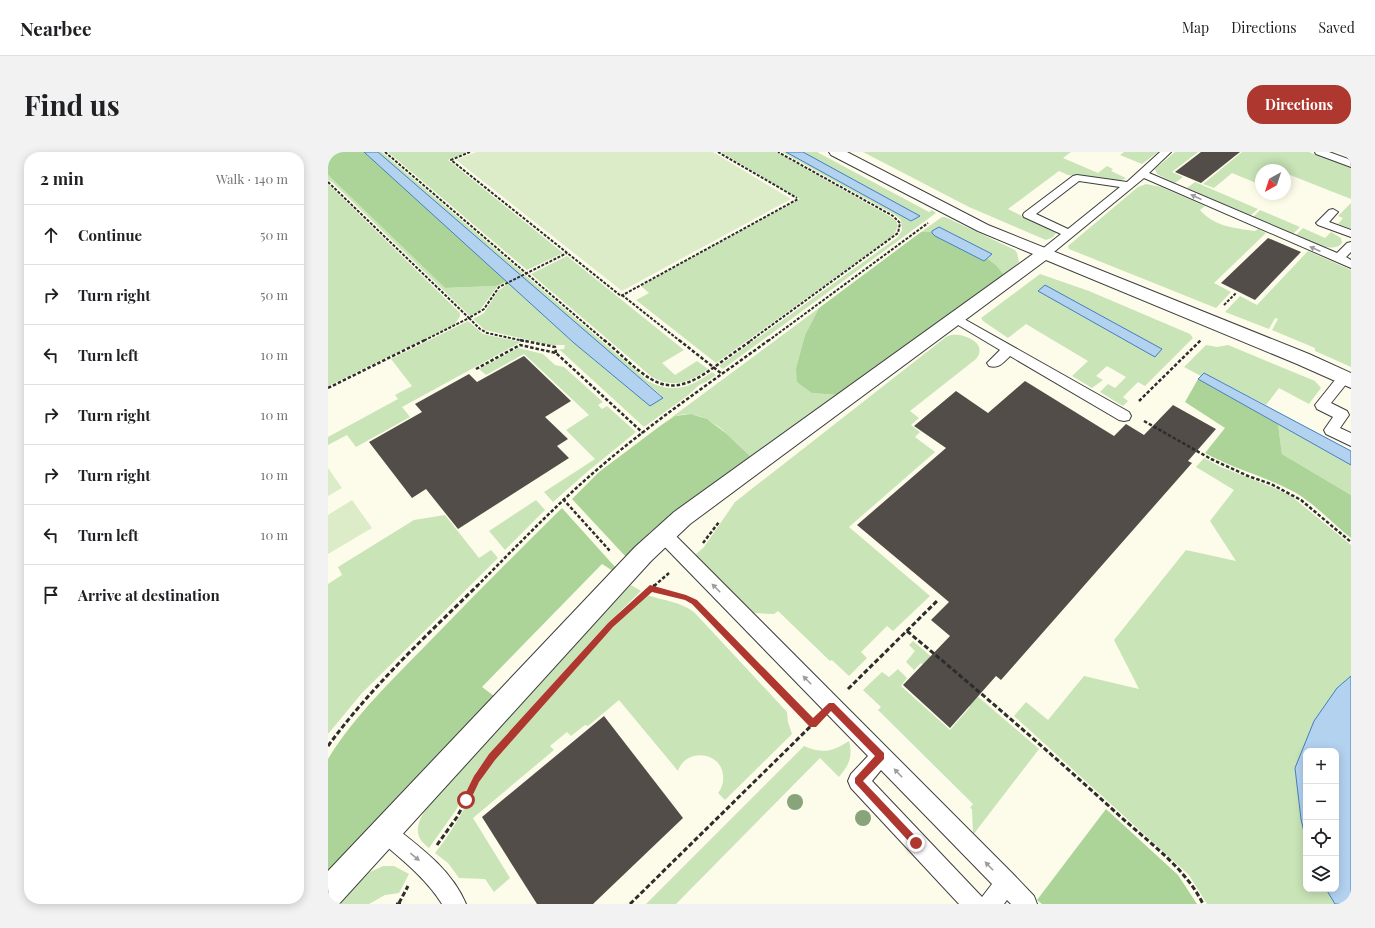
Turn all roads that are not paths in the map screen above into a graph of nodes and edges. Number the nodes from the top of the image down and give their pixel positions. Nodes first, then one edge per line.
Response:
1 (836, 152) edge
2 (1166, 152) edge
3 (1320, 152) edge
4 (1351, 164) edge
5 (1143, 174) junction
6 (1129, 185) junction
7 (1333, 212) dead end
8 (1069, 234) junction
9 (1351, 234) edge
10 (1351, 245) edge
11 (1045, 254) junction
12 (1338, 259) junction
13 (1351, 264) edge
14 (957, 319) junction
15 (1009, 350) junction
16 (994, 363) dead end
17 (1347, 379) edge
18 (1126, 414) road end
19 (1351, 440) edge
20 (664, 535) junction
21 (881, 756) junction
22 (385, 832) junction
23 (1006, 884) junction
24 (328, 893) edge
25 (455, 904) edge
26 (974, 904) edge
27 (990, 904) edge
28 (1026, 904) edge

1 - 11 street
2 - 5 lane
3 - 4 lane
5 - 6 lane
12 -> 5 lane
6 - 8 lane
6 - 8 lane
7 - 9 lane
8 - 11 lane
10 - 12 lane
11 - 14 street
11 - 17 street
12 - 13 lane
14 - 15 lane
14 - 20 street
15 - 16 lane
15 - 18 lane
17 - 19 lane
21 -> 20 lane
20 - 22 street
23 -> 21 lane
21 - 26 lane
22 - 24 street
22 -> 25 lane
23 - 27 lane
23 - 28 lane

